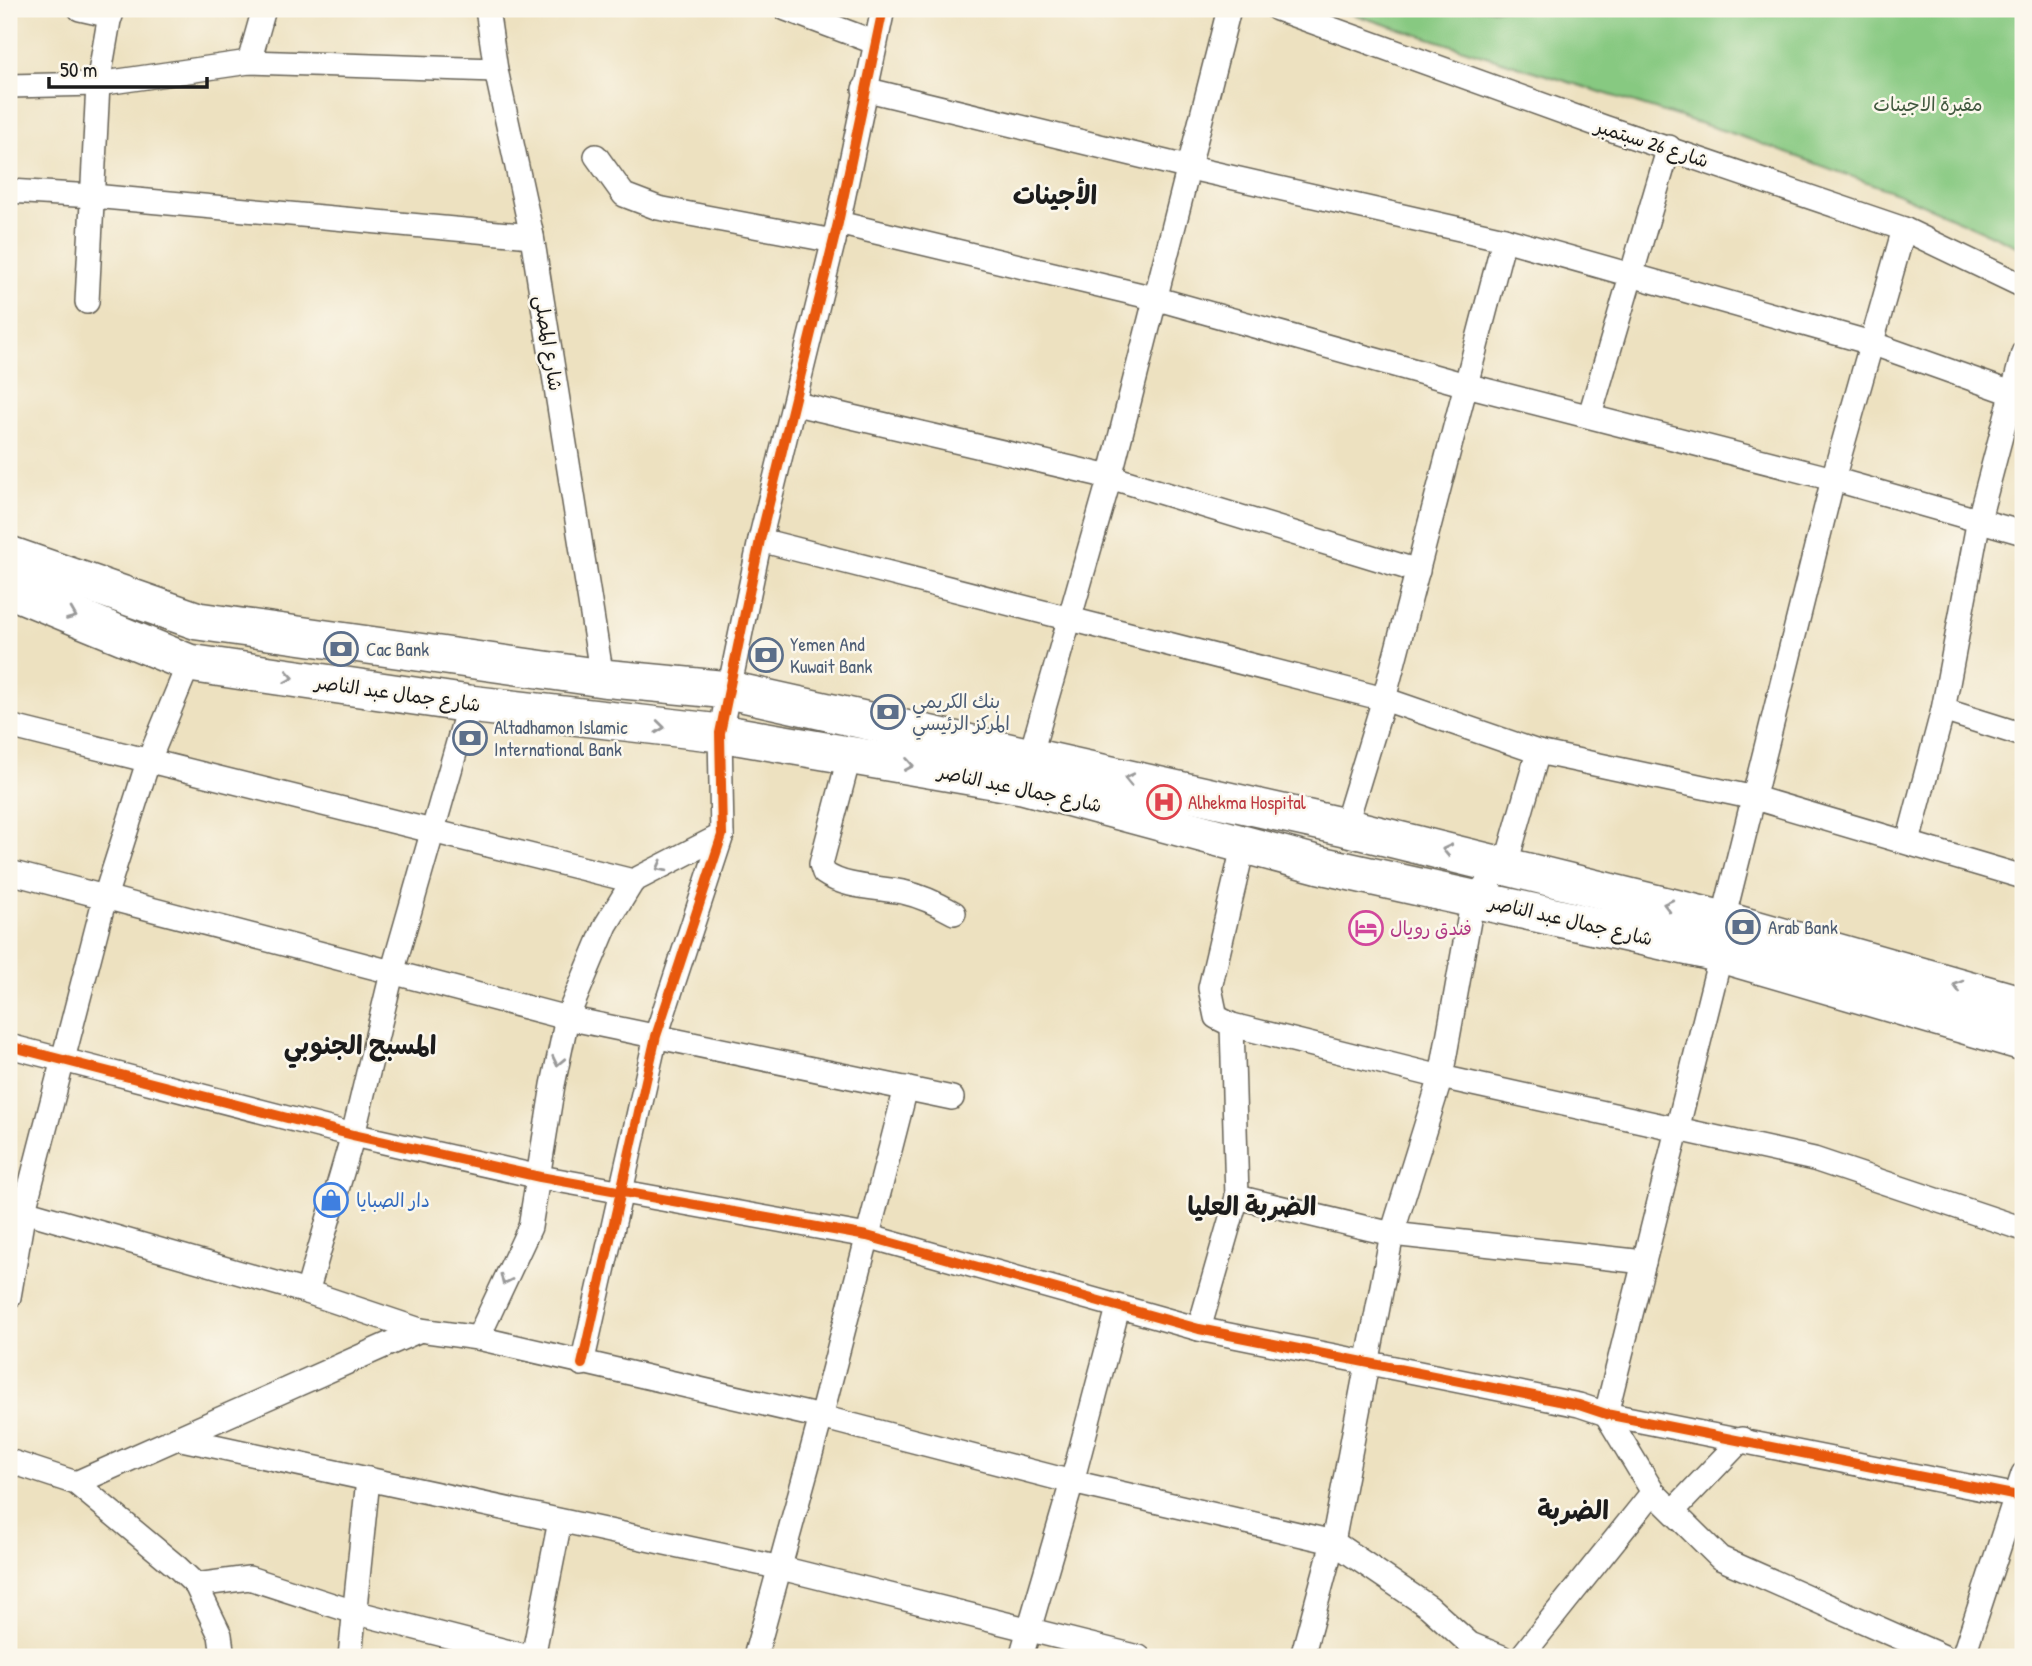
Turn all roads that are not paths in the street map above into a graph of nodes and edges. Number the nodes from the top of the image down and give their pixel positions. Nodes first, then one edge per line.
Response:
1 (80, 9) edge
2 (264, 9) edge
3 (487, 9) edge
4 (786, 9) edge
5 (883, 9) edge
6 (1229, 9) edge
7 (1277, 9) edge
8 (111, 12) edge
9 (874, 42) junction
10 (249, 62) junction
11 (496, 70) junction
12 (98, 84) junction
13 (9, 86) edge
14 (864, 89) junction
15 (1669, 147) junction
16 (596, 156) dead end
17 (1186, 167) junction
18 (9, 191) edge
19 (93, 196) junction
20 (1904, 229) junction
21 (836, 232) junction
22 (532, 236) junction
23 (1504, 239) junction
24 (1630, 275) junction
25 (2023, 286) edge
26 (1154, 298) junction
27 (87, 302) dead end
28 (1871, 343) junction
29 (2023, 354) edge
30 (1466, 385) junction
31 (2017, 395) edge
32 (796, 404) junction
33 (1590, 415) junction
34 (1110, 477) junction
35 (1833, 480) junction
36 (1979, 519) junction
37 (2023, 533) edge
38 (760, 540) junction
39 (9, 555) edge
40 (1419, 571) junction
41 (9, 589) edge
42 (1069, 621) junction
43 (189, 663) junction
44 (602, 678) junction
45 (729, 690) junction
46 (1384, 699) junction
47 (469, 704) junction
48 (1943, 710) junction
49 (9, 726) edge
50 (720, 733) junction
51 (2023, 735) edge
52 (1538, 752) junction
53 (850, 754) junction
54 (1030, 757) junction
55 (148, 762) junction
56 (1755, 799) junction
57 (1345, 827) junction
58 (433, 832) junction
59 (722, 835) junction
60 (1908, 842) junction
61 (1244, 843) junction
62 (1506, 864) junction
63 (9, 872) edge
64 (2023, 877) edge
65 (633, 881) junction
66 (105, 897) junction
67 (1473, 898) junction
68 (954, 913) dead end
69 (1722, 937) junction
70 (392, 973) junction
71 (2023, 1005) edge
72 (567, 1018) junction
73 (1232, 1026) junction
74 (656, 1036) junction
75 (2023, 1042) edge
76 (9, 1046) edge
77 (65, 1060) junction
78 (1441, 1077) junction
79 (906, 1088) junction
80 (952, 1098) dead end
81 (1678, 1128) junction
82 (353, 1135) junction
83 (540, 1177) junction
84 (619, 1193) junction
85 (1237, 1197) junction
86 (16, 1209) edge
87 (2023, 1229) edge
88 (1392, 1234) junction
89 (867, 1236) junction
90 (1644, 1262) junction
91 (307, 1292) junction
92 (9, 1297) edge
93 (1118, 1308) junction
94 (1199, 1329) junction
95 (420, 1330) junction
96 (478, 1338) junction
97 (1366, 1360) junction
98 (582, 1364) junction
99 (1606, 1414) junction
100 (821, 1417) junction
101 (177, 1438) junction
102 (1742, 1439) junction
103 (9, 1461) edge
104 (2023, 1474) edge
105 (368, 1479) junction
106 (1072, 1482) junction
107 (76, 1483) junction
108 (1653, 1492) junction
109 (2020, 1497) edge
110 (1673, 1511) junction
111 (560, 1521) junction
112 (1333, 1542) junction
113 (781, 1568) junction
114 (196, 1585) junction
115 (354, 1612) junction
116 (1028, 1629) junction
117 (1469, 1651) edge
118 (223, 1657) edge
119 (350, 1657) edge
120 (531, 1657) edge
121 (755, 1657) edge
122 (1020, 1657) edge
123 (1139, 1657) edge
124 (1302, 1657) edge
125 (1502, 1657) edge
126 (1521, 1657) edge
127 (1944, 1657) edge
128 (1963, 1657) edge

1 - 8 street
2 - 10 street
3 - 11 street, شارع المصلى
4 - 9 street
5 - 9 street
6 - 17 street
7 - 15 street, شارع 26 سبتمبر
8 - 12 street
9 - 14 street
10 - 11 street
10 - 12 street
11 - 22 street, شارع المصلى
12 - 13 street
12 - 19 street
14 - 17 street
14 - 21 street
15 - 20 street, شارع 26 سبتمبر
15 - 24 street
16 - 21 street
17 - 23 street
17 - 26 street
18 - 19 street
19 - 22 street
19 - 27 street
20 - 25 street, شارع 26 سبتمبر
20 - 28 street
21 - 26 street
21 - 32 street
22 - 44 street, شارع المصلى
23 - 24 street
23 - 30 street
24 - 28 street
24 - 33 street
26 - 30 street
26 - 34 street
28 - 31 street
28 - 35 street
29 - 31 street
30 - 33 street
30 - 40 street
31 - 36 street
32 - 34 street
32 - 38 street
33 - 35 street
34 - 40 street
34 - 42 street
35 - 36 street
35 - 56 street
36 - 37 street
36 - 48 street
38 - 42 street
38 - 45 street
39 - 44 main road, شارع جمال عبد الناصر
40 - 46 street
41 -> 43 main road, شارع جمال عبد الناصر
42 - 46 street
42 - 54 street
43 -> 47 main road, شارع جمال عبد الناصر
43 - 55 street
44 - 45 main road, شارع جمال عبد الناصر
45 - 50 street
45 - 54 main road, شارع جمال عبد الناصر
46 - 52 street
46 - 57 street
47 -> 50 main road, شارع جمال عبد الناصر
47 - 58 street
48 - 51 street
48 - 60 street
49 - 55 street
50 - 53 main road, شارع جمال عبد الناصر
50 - 59 street
52 - 56 street
52 - 62 street
53 -> 61 main road, شارع جمال عبد الناصر
53 - 68 street
57 -> 54 main road, شارع جمال عبد الناصر
55 - 58 street
55 - 66 street
56 - 60 street
56 - 69 street
62 -> 57 main road, شارع جمال عبد الناصر
58 - 65 street
58 - 70 street
59 -> 65 street
59 - 74 street
60 - 64 street
61 - 67 main road, شارع جمال عبد الناصر
61 - 73 street
62 - 67 street
69 -> 62 main road, شارع جمال عبد الناصر
63 - 66 street
65 - 72 street
66 - 70 street
66 - 77 street
67 - 69 main road, شارع جمال عبد الناصر
67 - 78 street
71 -> 69 main road, شارع جمال عبد الناصر
69 - 75 main road, شارع جمال عبد الناصر
69 - 81 street
70 - 72 street
70 - 82 street
72 - 74 street
72 -> 83 street
73 - 78 street
73 - 85 street
74 - 79 street
74 - 84 street
76 - 77 street
77 - 82 street
77 - 86 street
78 - 81 street
78 - 88 street
79 - 80 street
79 - 89 street
81 - 87 street
81 - 90 street
82 - 83 street
82 - 91 street
83 - 84 street
83 -> 96 street
84 - 89 street
84 - 98 street
85 - 88 street
85 - 94 street
86 - 91 street
86 - 92 street
88 - 90 street
88 - 97 street
89 - 93 street
89 - 100 street
90 - 99 street
91 - 95 street
93 - 94 street
93 - 106 street
94 - 97 street
95 - 96 street
95 - 101 street
96 - 98 street
97 - 99 street
97 - 112 street
98 - 100 street
99 - 102 street
99 - 108 street
100 - 106 street
100 - 113 street
101 - 105 street
101 - 107 street
102 - 109 street
102 - 110 street
103 - 107 street
104 - 109 street
105 - 111 street
105 - 115 street
106 - 112 street
106 - 116 street
107 - 114 street
108 - 110 street
108 - 126 street
109 - 128 street
110 - 127 street
111 - 113 street
111 - 120 street
112 - 117 street
112 - 124 street
113 - 116 street
113 - 121 street
114 - 115 street
114 - 118 street
115 - 119 street
115 - 120 street
116 - 122 street
116 - 123 street
117 - 125 street

